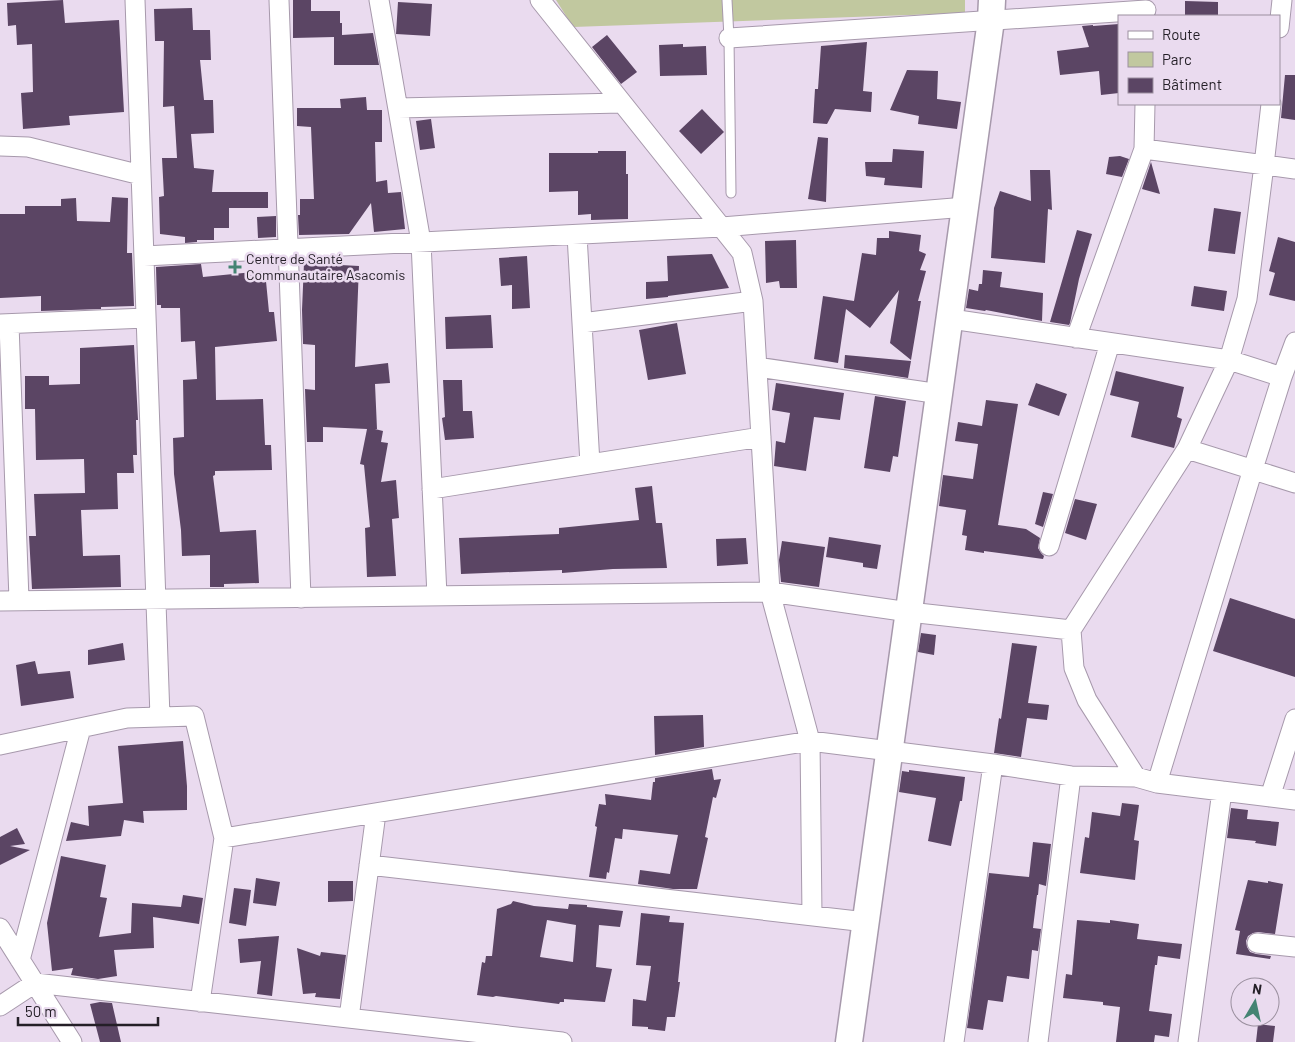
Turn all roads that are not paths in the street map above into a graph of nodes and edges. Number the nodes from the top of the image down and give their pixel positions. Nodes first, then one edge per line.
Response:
1 (135, 0) edge
2 (279, 0) edge
3 (379, 0) edge
4 (540, 0) edge
5 (727, 0) edge
6 (1282, 0) edge
7 (1146, 9) edge
8 (992, 10) edge
9 (1280, 19) edge
10 (729, 38) junction
11 (622, 103) junction
12 (1144, 105) edge
13 (1271, 105) edge
14 (398, 108) junction
15 (0, 143) edge
16 (1144, 149) junction
17 (1264, 165) junction
18 (1295, 169) edge
19 (141, 175) junction
20 (731, 193) dead end
21 (966, 207) junction
22 (722, 227) junction
23 (577, 235) junction
24 (421, 242) junction
25 (288, 248) junction
26 (144, 256) junction
27 (754, 301) junction
28 (146, 318) junction
29 (951, 319) junction
30 (582, 323) junction
31 (5, 324) edge
32 (1076, 338) junction
33 (1295, 342) edge
34 (1110, 343) junction
35 (1229, 360) junction
36 (757, 367) junction
37 (1282, 378) junction
38 (940, 394) junction
39 (761, 437) junction
40 (1187, 449) junction
41 (590, 464) junction
42 (7, 466) edge
43 (1252, 470) junction
44 (1295, 482) edge
45 (432, 489) junction
46 (1049, 546) dead end
47 (770, 592) junction
48 (437, 596) junction
49 (301, 598) junction
50 (156, 599) junction
51 (19, 600) junction
52 (0, 601) edge
53 (909, 612) junction
54 (1071, 630) junction
55 (160, 717) junction
56 (1295, 719) edge
57 (81, 728) junction
58 (810, 741) junction
59 (0, 745) edge
60 (890, 751) junction
61 (992, 764) junction
62 (1071, 776) junction
63 (1136, 777) junction
64 (1157, 783) junction
65 (1222, 791) junction
66 (1270, 797) junction
67 (1295, 800) edge
68 (376, 813) junction
69 (224, 838) junction
70 (369, 865) junction
71 (812, 915) junction
72 (866, 922) junction
73 (0, 928) edge
74 (1257, 943) dead end
75 (1295, 947) edge
76 (20, 960) junction
77 (35, 984) junction
78 (200, 1002) junction
79 (0, 1006) edge
80 (350, 1018) junction
81 (72, 1042) edge
82 (562, 1042) edge
83 (849, 1042) edge
84 (954, 1042) edge
85 (1038, 1042) edge
86 (1188, 1042) edge

1 - 19 street
2 - 25 street
3 - 14 street
4 - 11 street
5 - 10 lane
6 - 9 street
7 - 8 street
8 - 10 street
8 - 21 street
10 - 20 lane
11 - 14 street
11 - 22 street
12 - 16 street
13 - 17 street
14 - 24 street
15 - 19 street
16 - 17 street
16 - 32 street
17 - 18 street
17 - 35 street
19 - 26 street
21 - 22 street
21 - 29 street
22 - 23 street
22 - 27 street
23 - 24 street
23 - 30 street
24 - 25 street
24 - 45 street
25 - 26 street
25 - 49 street
26 - 28 street
27 - 30 street
27 - 36 street
28 - 31 street
28 - 50 street
29 - 32 street
29 - 38 street
30 - 41 street
31 - 42 street
32 - 34 street
33 - 37 street
34 - 35 street
34 - 46 street
35 - 37 street
35 - 40 street
36 - 38 street
36 - 39 street
37 - 43 street
38 - 53 street
39 - 41 street
39 - 47 street
40 - 43 street
40 - 54 street
41 - 45 street
42 - 51 street
43 - 44 street
43 - 64 street
45 - 48 street
47 - 48 street
47 - 53 street
47 - 58 street
48 - 49 street
49 - 50 street
50 - 51 street
50 - 55 street
51 - 52 street
53 - 54 street
53 - 60 street
54 - 63 street
55 - 57 street
55 - 69 street
56 - 66 street
57 - 59 street
57 - 76 street
58 - 60 street
58 - 68 street
58 - 71 street
60 - 61 street
60 - 72 street
61 - 62 street
61 - 84 street
62 - 63 street
62 - 85 street
63 - 64 street
64 - 65 street
65 - 66 street
65 - 86 street
66 - 67 street
68 - 69 street
68 - 70 street
69 - 78 street
70 - 71 street
70 - 80 street
71 - 72 street
72 - 83 street
73 - 76 street
74 - 75 street
76 - 77 street
77 - 78 street
77 - 79 street
77 - 81 street
78 - 80 street
80 - 82 street

